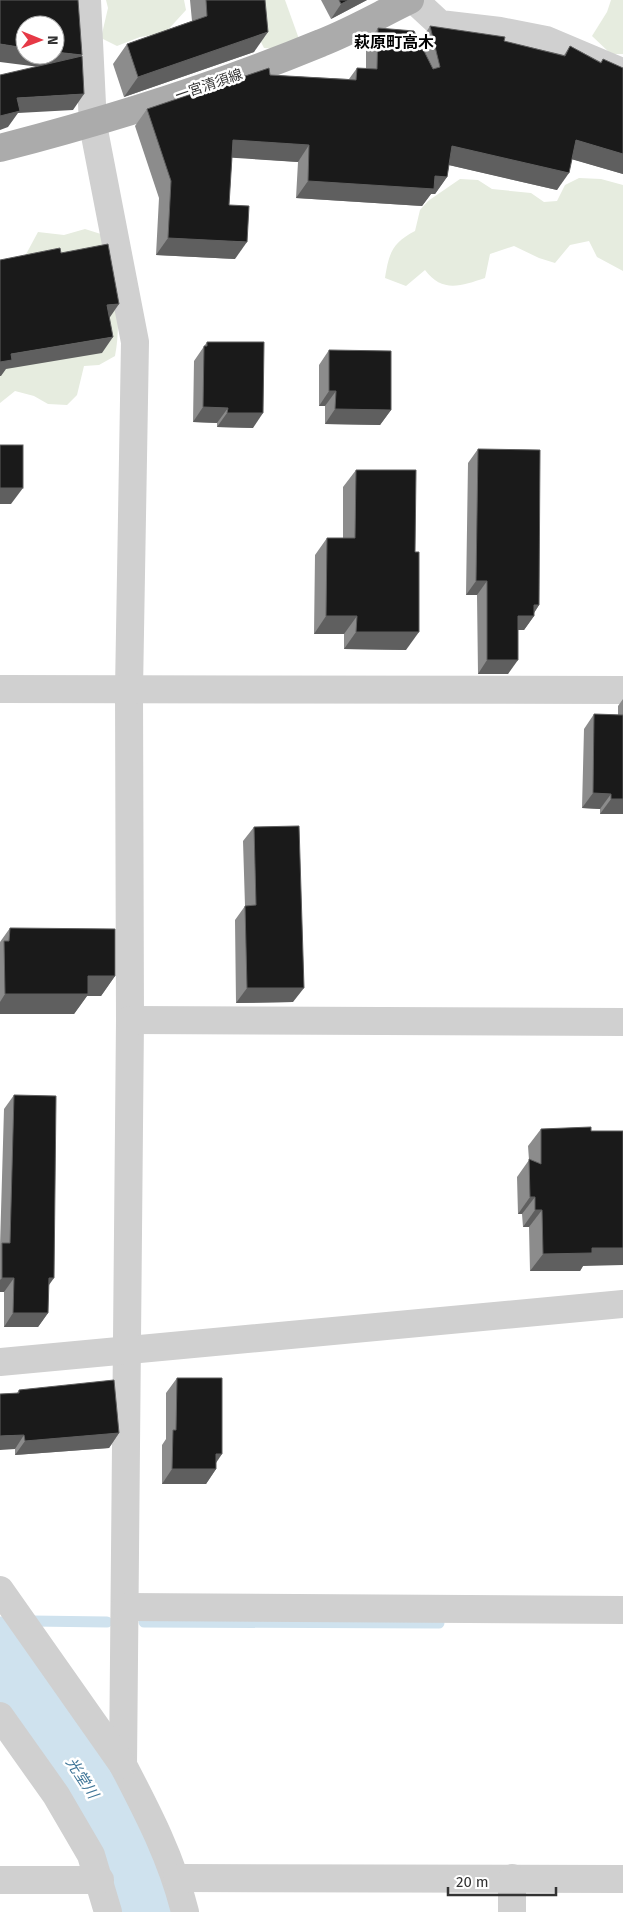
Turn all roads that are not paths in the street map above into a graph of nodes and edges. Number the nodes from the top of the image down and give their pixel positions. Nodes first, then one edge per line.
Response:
1 (87, 0) edge
2 (410, 0) edge
3 (414, 0) edge
4 (623, 74) edge
5 (93, 124) junction
6 (0, 148) edge
7 (0, 689) edge
8 (129, 690) junction
9 (623, 690) edge
10 (130, 1020) junction
11 (623, 1022) edge
12 (623, 1304) edge
13 (126, 1351) junction
14 (0, 1362) edge
15 (0, 1590) edge
16 (125, 1607) junction
17 (623, 1610) edge
18 (0, 1716) edge
19 (123, 1765) junction
20 (177, 1878) junction
21 (512, 1878) junction
22 (623, 1879) edge
23 (0, 1880) edge
24 (100, 1880) junction
25 (108, 1912) edge
26 (186, 1912) edge
27 (512, 1912) edge

1 - 5 street
2 - 5 main road, 一宮清須線
3 - 4 street
5 - 6 main road, 一宮清須線
5 - 8 street
7 - 8 street
8 - 9 street
8 - 10 street
10 - 11 street
10 - 13 street
12 - 13 street
13 - 14 street
13 - 16 street
15 - 19 street
16 - 17 street
16 - 19 street
18 - 24 street
19 - 20 street
20 - 21 street
20 - 26 street
21 - 22 street
21 - 27 street
23 - 24 street
24 - 25 street

